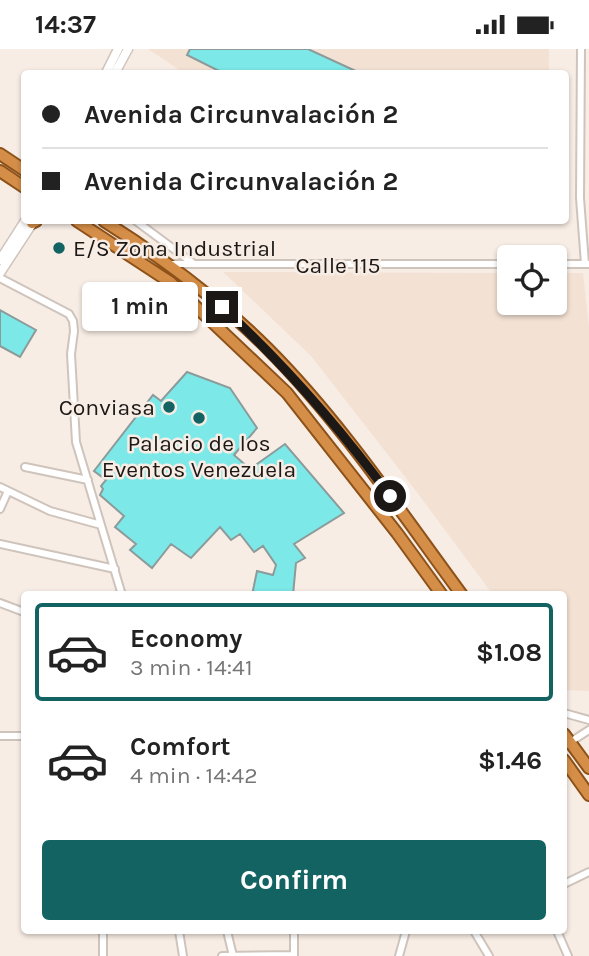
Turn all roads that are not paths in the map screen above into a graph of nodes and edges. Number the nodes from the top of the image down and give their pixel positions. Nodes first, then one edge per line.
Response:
1 (118, 49) edge
2 (128, 49) edge
3 (581, 49) edge
4 (108, 70) edge
5 (117, 70) edge
6 (0, 154) edge
7 (21, 167) edge
8 (0, 171) edge
9 (21, 185) edge
10 (589, 196) edge
11 (580, 198) junction
12 (30, 224) edge
13 (30, 224) edge
14 (82, 224) edge
15 (108, 224) edge
16 (140, 224) edge
17 (0, 260) edge
18 (167, 264) junction
19 (497, 264) edge
20 (567, 264) edge
21 (587, 264) edge
22 (195, 265) junction
23 (0, 276) edge
24 (25, 467) dead end
25 (88, 480) junction
26 (0, 487) edge
27 (8, 491) junction
28 (0, 509) edge
29 (101, 525) junction
30 (0, 544) edge
31 (115, 569) junction
32 (121, 591) edge
33 (439, 591) edge
34 (459, 591) edge
35 (0, 603) edge
36 (21, 611) edge
37 (567, 714) edge
38 (589, 720) edge
39 (589, 730) edge
40 (0, 736) edge
41 (21, 736) edge
42 (567, 740) edge
43 (567, 743) edge
44 (567, 764) edge
45 (589, 768) edge
46 (589, 795) edge
47 (589, 872) edge
48 (567, 883) edge
49 (103, 934) edge
50 (179, 934) edge
51 (228, 934) edge
52 (294, 934) edge
53 (405, 934) edge
54 (476, 934) edge
55 (558, 934) edge
56 (103, 956) edge
57 (183, 956) edge
58 (222, 956) edge
59 (233, 956) edge
60 (294, 956) edge
61 (399, 956) edge
62 (489, 956) edge
63 (568, 956) edge

1 - 4 street
2 - 5 street
3 - 11 street
6 - 7 highway
8 - 9 highway
10 - 11 street
11 - 21 street
12 - 17 street
13 - 23 street
14 - 33 highway
15 - 18 highway
16 - 22 street
18 - 22 street, Calle 115
18 - 34 highway
19 - 22 street, Calle 115
20 - 21 street
23 - 25 street
24 - 25 street
25 - 29 street
26 - 27 street
27 - 28 street
27 - 29 street
29 - 31 street
30 - 31 street
31 - 32 street
35 - 36 street
37 - 38 street
39 - 42 street
40 - 41 street
43 - 45 highway
44 - 46 highway
47 - 48 street
49 - 56 street
50 - 57 street
51 - 59 street
52 - 60 street
53 - 61 street
54 - 62 street
55 - 63 street
58 - 59 street
59 - 60 street

